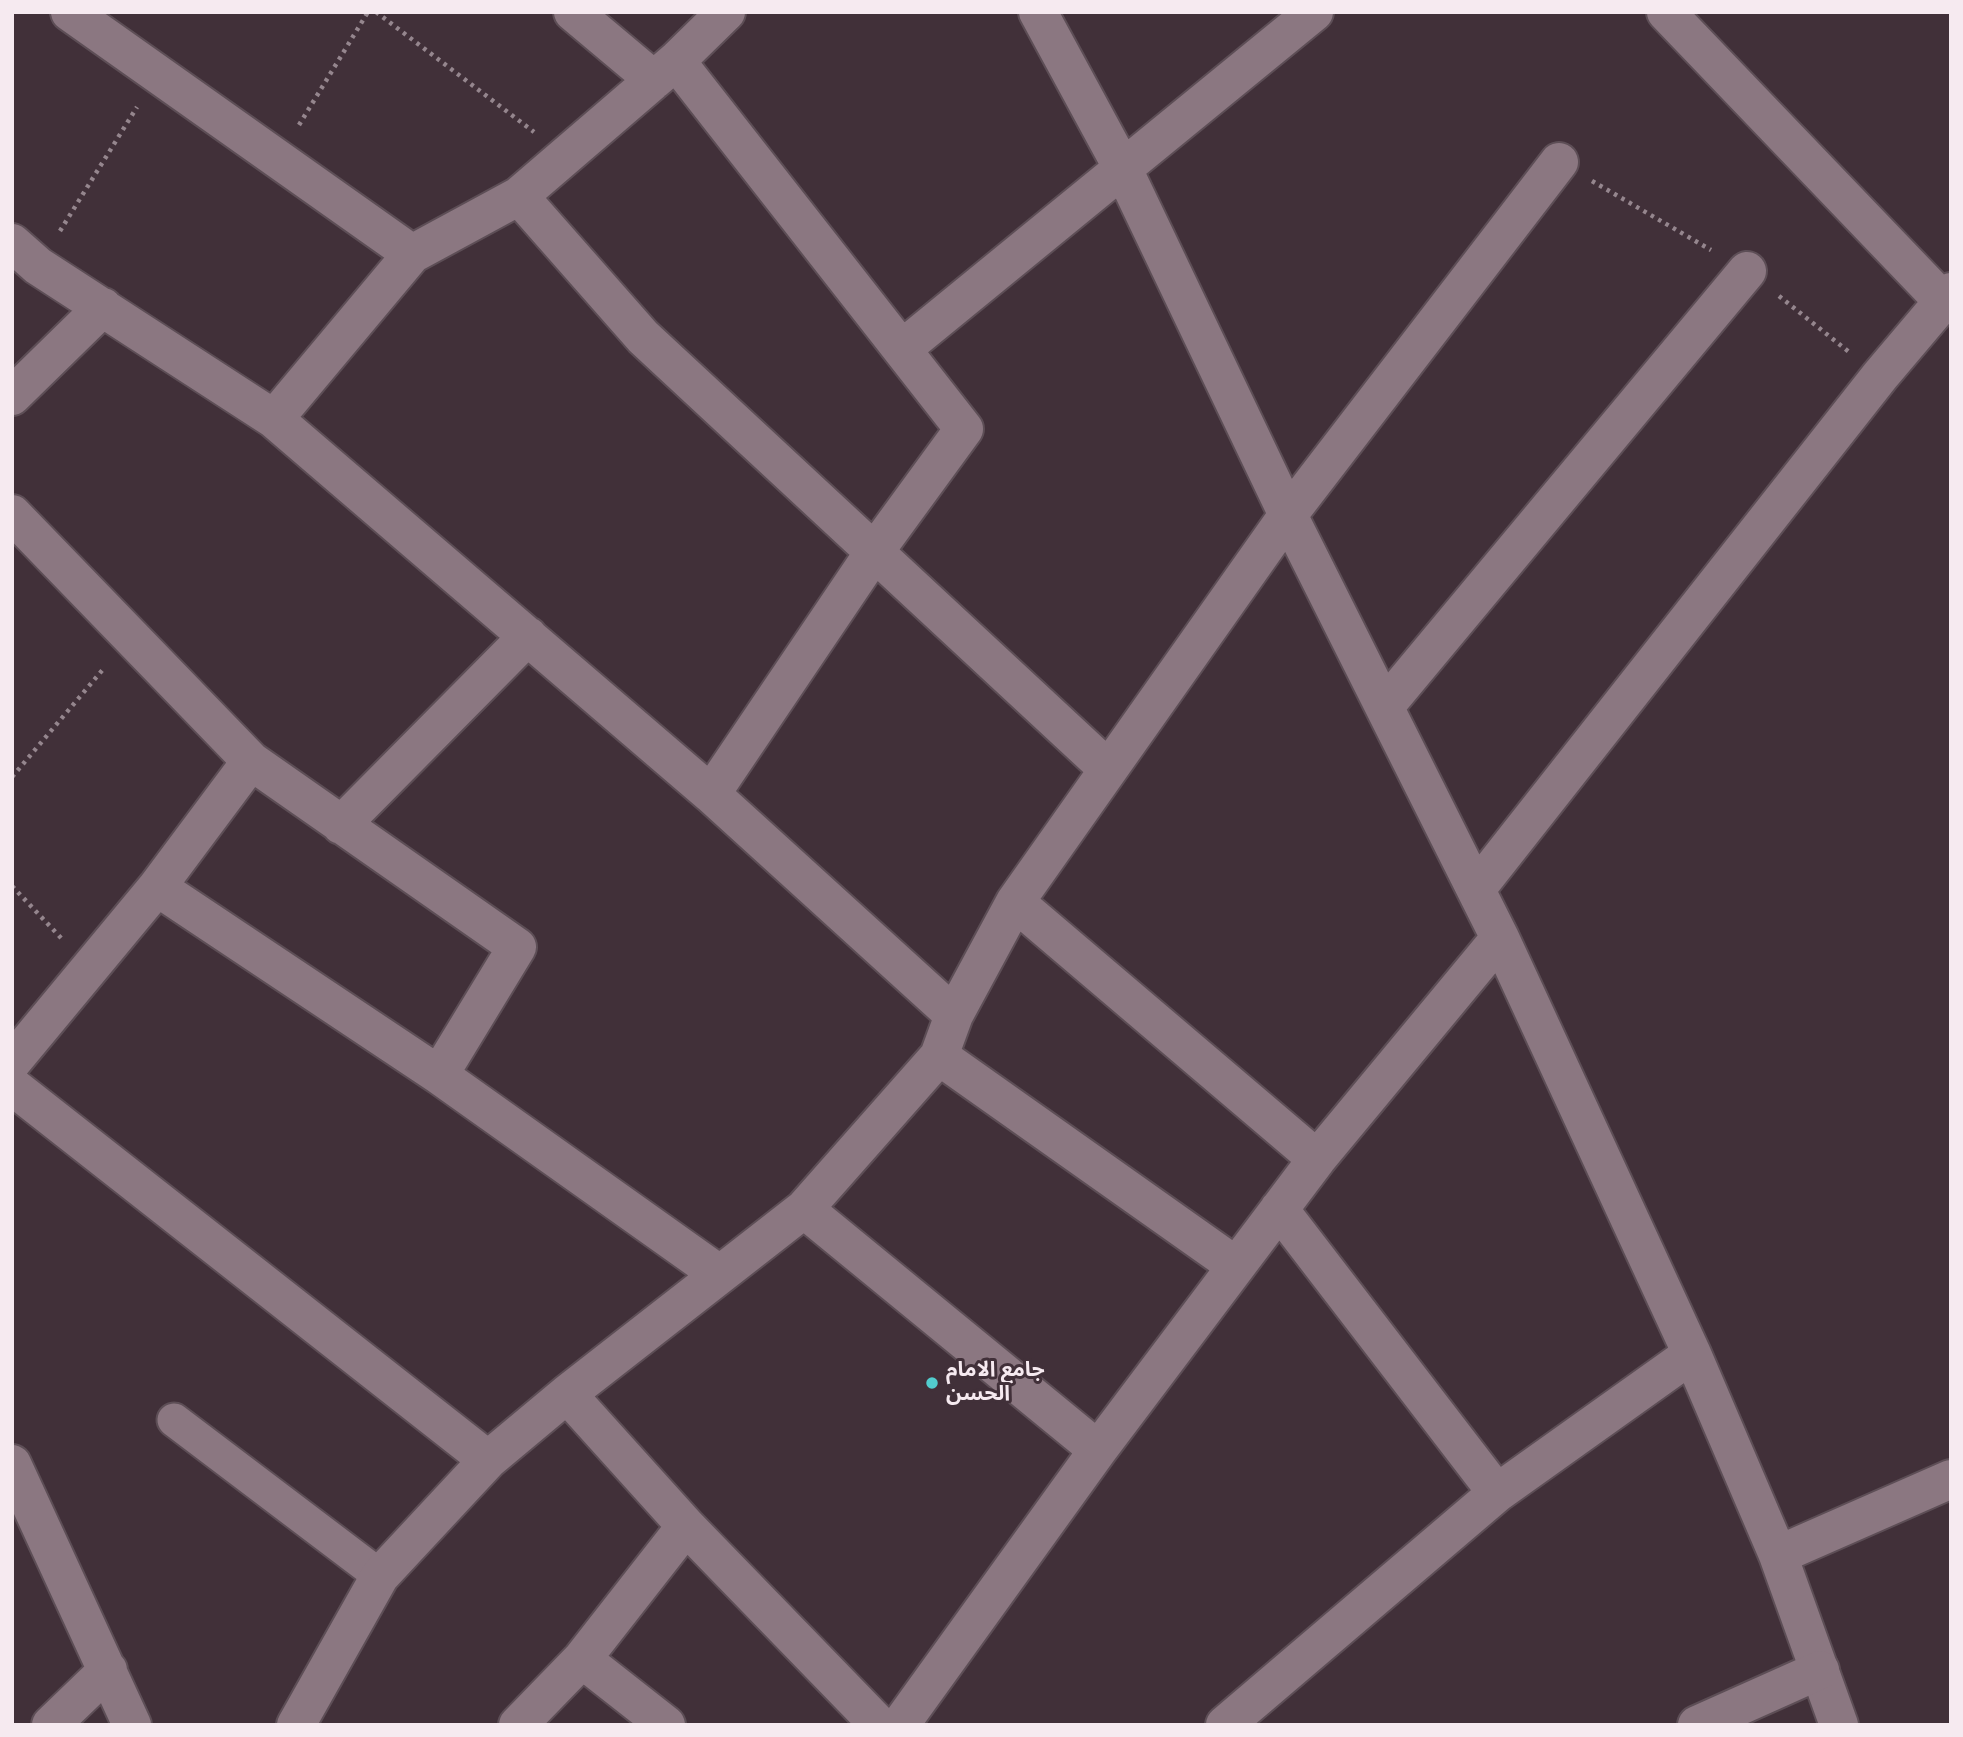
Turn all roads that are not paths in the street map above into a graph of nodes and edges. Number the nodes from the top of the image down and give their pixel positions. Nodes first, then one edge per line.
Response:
1 (70, 12) edge
2 (573, 12) edge
3 (726, 12) edge
4 (1038, 12) edge
5 (1314, 12) edge
6 (1666, 12) edge
7 (665, 70) junction
8 (1559, 162) dead end
9 (1122, 167) junction
10 (519, 196) junction
11 (412, 254) junction
12 (25, 255) edge
13 (1747, 271) dead end
14 (1947, 296) edge
15 (103, 307) junction
16 (902, 349) junction
17 (12, 396) edge
18 (274, 419) junction
19 (12, 514) edge
20 (1288, 514) junction
21 (875, 551) junction
22 (528, 636) junction
23 (1385, 706) junction
24 (251, 761) junction
25 (1108, 769) junction
26 (711, 794) junction
27 (341, 825) junction
28 (157, 887) junction
29 (1477, 888) junction
30 (1015, 902) junction
31 (1500, 938) junction
32 (954, 1015) junction
33 (939, 1056) junction
34 (12, 1062) edge
35 (439, 1075) junction
36 (12, 1086) edge
37 (1317, 1159) junction
38 (804, 1209) junction
39 (1279, 1209) junction
40 (1236, 1266) junction
41 (719, 1274) junction
42 (1692, 1354) junction
43 (567, 1394) junction
44 (174, 1420) dead end
45 (1098, 1450) junction
46 (488, 1460) junction
47 (12, 1464) edge
48 (1951, 1479) edge
49 (1497, 1493) junction
50 (685, 1526) junction
51 (1778, 1555) junction
52 (380, 1576) junction
53 (582, 1659) junction
54 (108, 1670) junction
55 (1820, 1670) junction
56 (51, 1725) edge
57 (132, 1725) edge
58 (296, 1725) edge
59 (518, 1725) edge
60 (666, 1725) edge
61 (878, 1725) edge
62 (900, 1725) edge
63 (1225, 1725) edge
64 (1697, 1725) edge
65 (1839, 1725) edge

1 - 11 street
2 - 7 street
3 - 7 street
4 - 9 street
5 - 9 street
6 - 14 street
7 - 10 street
7 - 16 street
8 - 20 street
9 - 16 street
9 - 20 street
10 - 11 street
10 - 21 street
11 - 18 street
12 - 15 street
13 - 23 street
14 - 29 street
15 - 17 street
15 - 18 street
16 - 21 street
18 - 22 street
19 - 24 street
20 - 23 street
20 - 25 street
21 - 25 street
21 - 26 street
22 - 26 street
22 - 27 street
23 - 29 street
24 - 27 street
24 - 28 street
25 - 30 street
26 - 32 street
27 - 35 street
28 - 34 street
28 - 35 street
29 - 31 street
30 - 32 street
30 - 37 street
31 - 37 street
31 - 42 street
32 - 33 street
33 - 38 street
33 - 40 street
35 - 41 street
36 - 46 street
37 - 39 street
38 - 41 street
38 - 45 street
39 - 40 street
39 - 49 street
40 - 45 street
41 - 43 street
42 - 49 street
42 - 51 street
43 - 46 street
43 - 50 street
44 - 52 street
45 - 62 street
46 - 52 street
47 - 54 street
48 - 51 street
49 - 63 street
50 - 53 street
50 - 61 street
51 - 55 street
52 - 58 street
53 - 59 street
53 - 60 street
54 - 56 street
54 - 57 street
55 - 64 street
55 - 65 street

